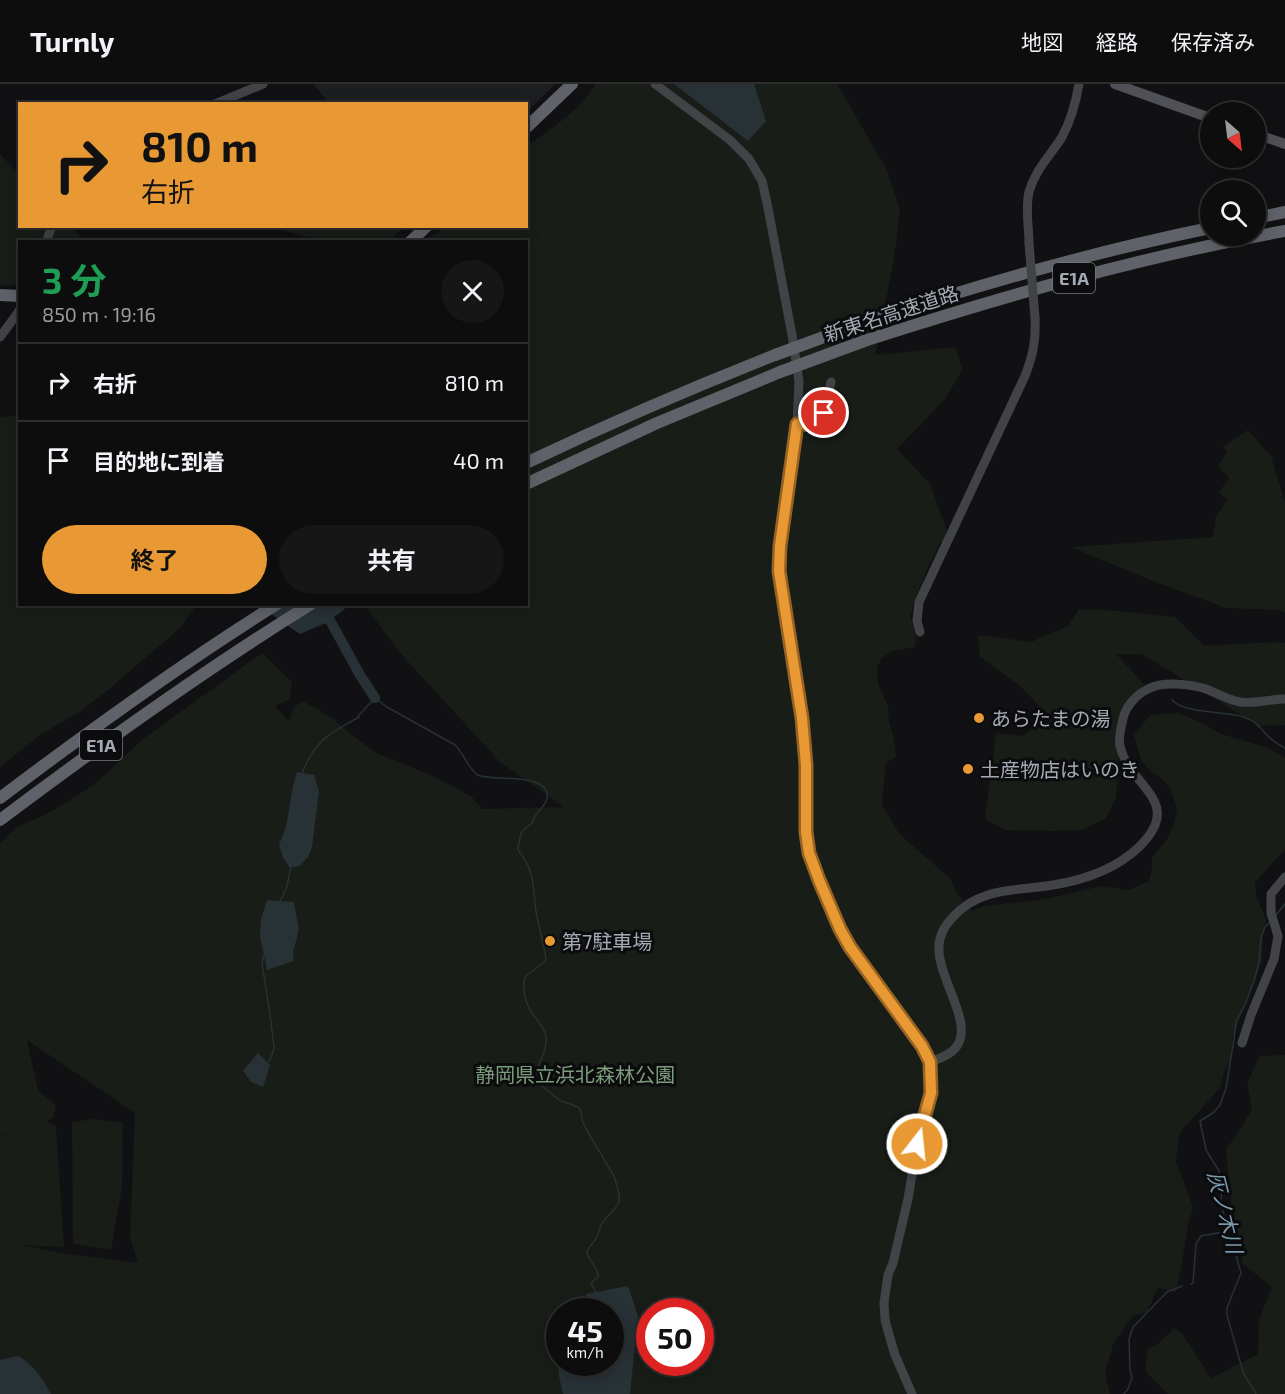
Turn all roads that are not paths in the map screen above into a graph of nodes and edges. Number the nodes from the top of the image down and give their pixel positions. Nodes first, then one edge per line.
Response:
1 (263, 84) edge
2 (572, 84) edge
3 (655, 84) edge
4 (1079, 84) edge
5 (1115, 84) edge
6 (220, 102) edge
7 (1200, 114) edge
8 (528, 126) edge
9 (1266, 137) edge
10 (1285, 144) edge
11 (1285, 212) edge
12 (1266, 216) edge
13 (425, 228) edge
14 (1200, 230) edge
15 (1285, 231) edge
16 (412, 240) edge
17 (0, 295) edge
18 (18, 296) edge
19 (18, 312) edge
20 (0, 337) edge
21 (831, 382) dead end
22 (797, 424) junction
23 (528, 462) edge
24 (528, 483) edge
25 (274, 606) edge
26 (308, 606) edge
27 (920, 632) dead end
28 (1285, 699) edge
29 (0, 798) edge
30 (0, 820) edge
31 (1285, 878) edge
32 (1242, 1043) dead end
33 (930, 1062) junction
34 (912, 1394) edge

1 - 6 street
2 - 8 highway
3 - 22 street
4 - 27 street, bridge
5 - 7 main road
9 - 10 main road
11 - 12 highway
13 - 16 highway
14 - 23 highway, 新東名高速道路 / E1A, bridge
15 - 24 highway, 新東名高速道路 / E1A, bridge
17 - 18 highway
19 - 20 street
21 - 22 street
22 - 33 street
25 - 29 highway, E1A
26 - 30 highway, E1A
28 - 33 street
31 - 32 street
33 - 34 street

